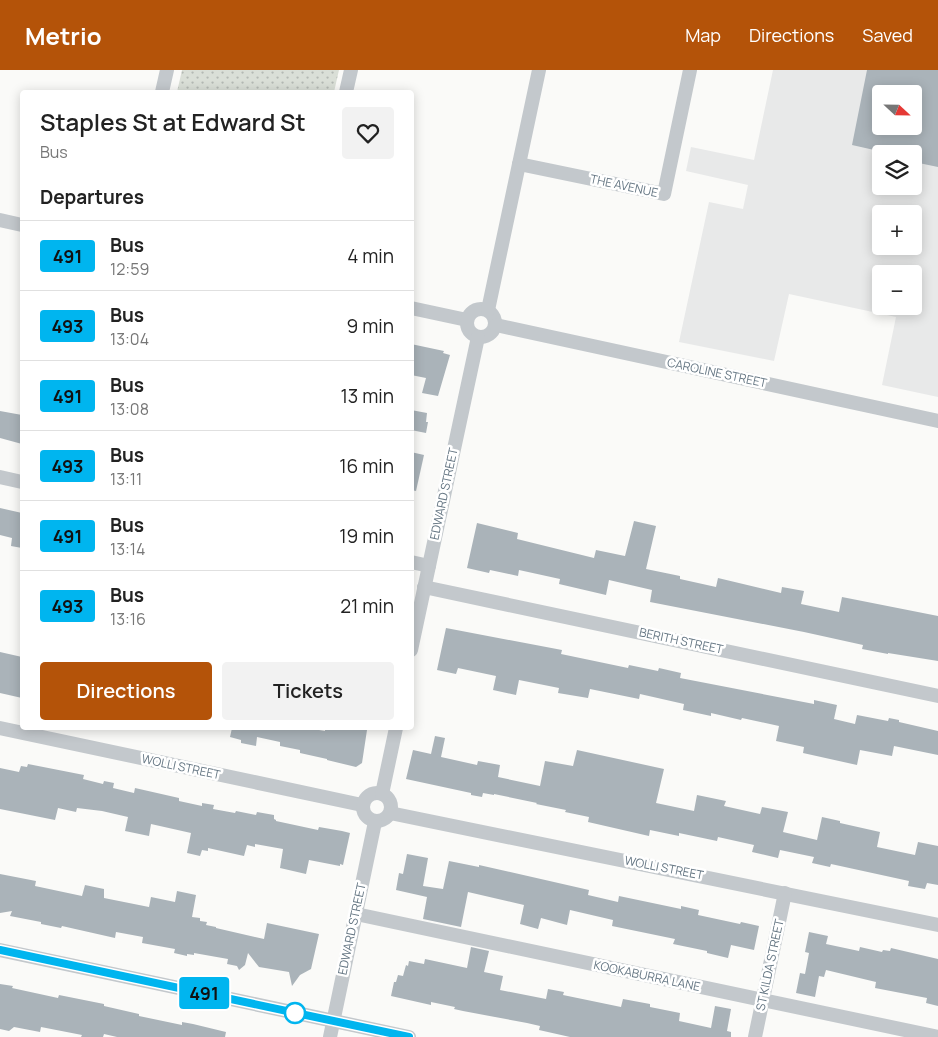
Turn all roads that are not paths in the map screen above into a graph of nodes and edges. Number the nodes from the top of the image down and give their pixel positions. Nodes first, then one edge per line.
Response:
1 (167, 70) edge
2 (350, 70) edge
3 (539, 70) edge
4 (690, 70) edge
5 (162, 90) edge
6 (346, 90) edge
7 (519, 164) junction
8 (0, 220) edge
9 (20, 225) edge
10 (414, 309) edge
11 (488, 310) junction
12 (467, 320) junction
13 (496, 325) junction
14 (478, 337) junction
15 (938, 422) edge
16 (0, 477) edge
17 (20, 482) edge
18 (414, 563) edge
19 (429, 566) junction
20 (424, 587) junction
21 (414, 635) edge
22 (938, 696) edge
23 (0, 728) edge
24 (396, 730) edge
25 (382, 794) junction
26 (362, 805) junction
27 (390, 812) junction
28 (375, 822) junction
29 (784, 892) junction
30 (356, 914) junction
31 (938, 925) edge
32 (0, 950) edge
33 (763, 1000) junction
34 (333, 1021) junction
35 (330, 1037) edge
36 (409, 1037) edge
37 (755, 1037) edge
38 (938, 1037) edge

1 - 5 street
2 - 6 street
3 - 7 street
4 - 7 street, THE AVENUE
7 - 11 street
8 - 9 street
10 - 12 street
11 - 12 street
11 - 13 street
12 - 14 street
13 - 14 street
13 - 15 street, CAROLINE STREET
14 - 19 street, EDWARD STREET
16 - 17 street
18 - 19 street
19 - 20 street, EDWARD STREET
20 - 21 street, EDWARD STREET
20 - 22 street, BERITH STREET
23 - 26 street, WOLLI STREET
24 - 25 street
25 - 26 street
25 - 27 street
26 - 28 street
27 - 28 street
27 - 29 street, WOLLI STREET
28 - 30 street, EDWARD STREET
29 - 31 street, WOLLI STREET
29 - 33 street, ST KILDA STREET
30 - 33 street, KOOKABURRA LANE
30 - 34 street, EDWARD STREET
32 - 34 street
33 - 37 street, ST KILDA STREET
33 - 38 street, KOOKABURRA LANE
34 - 35 street, EDWARD STREET
34 - 36 street

